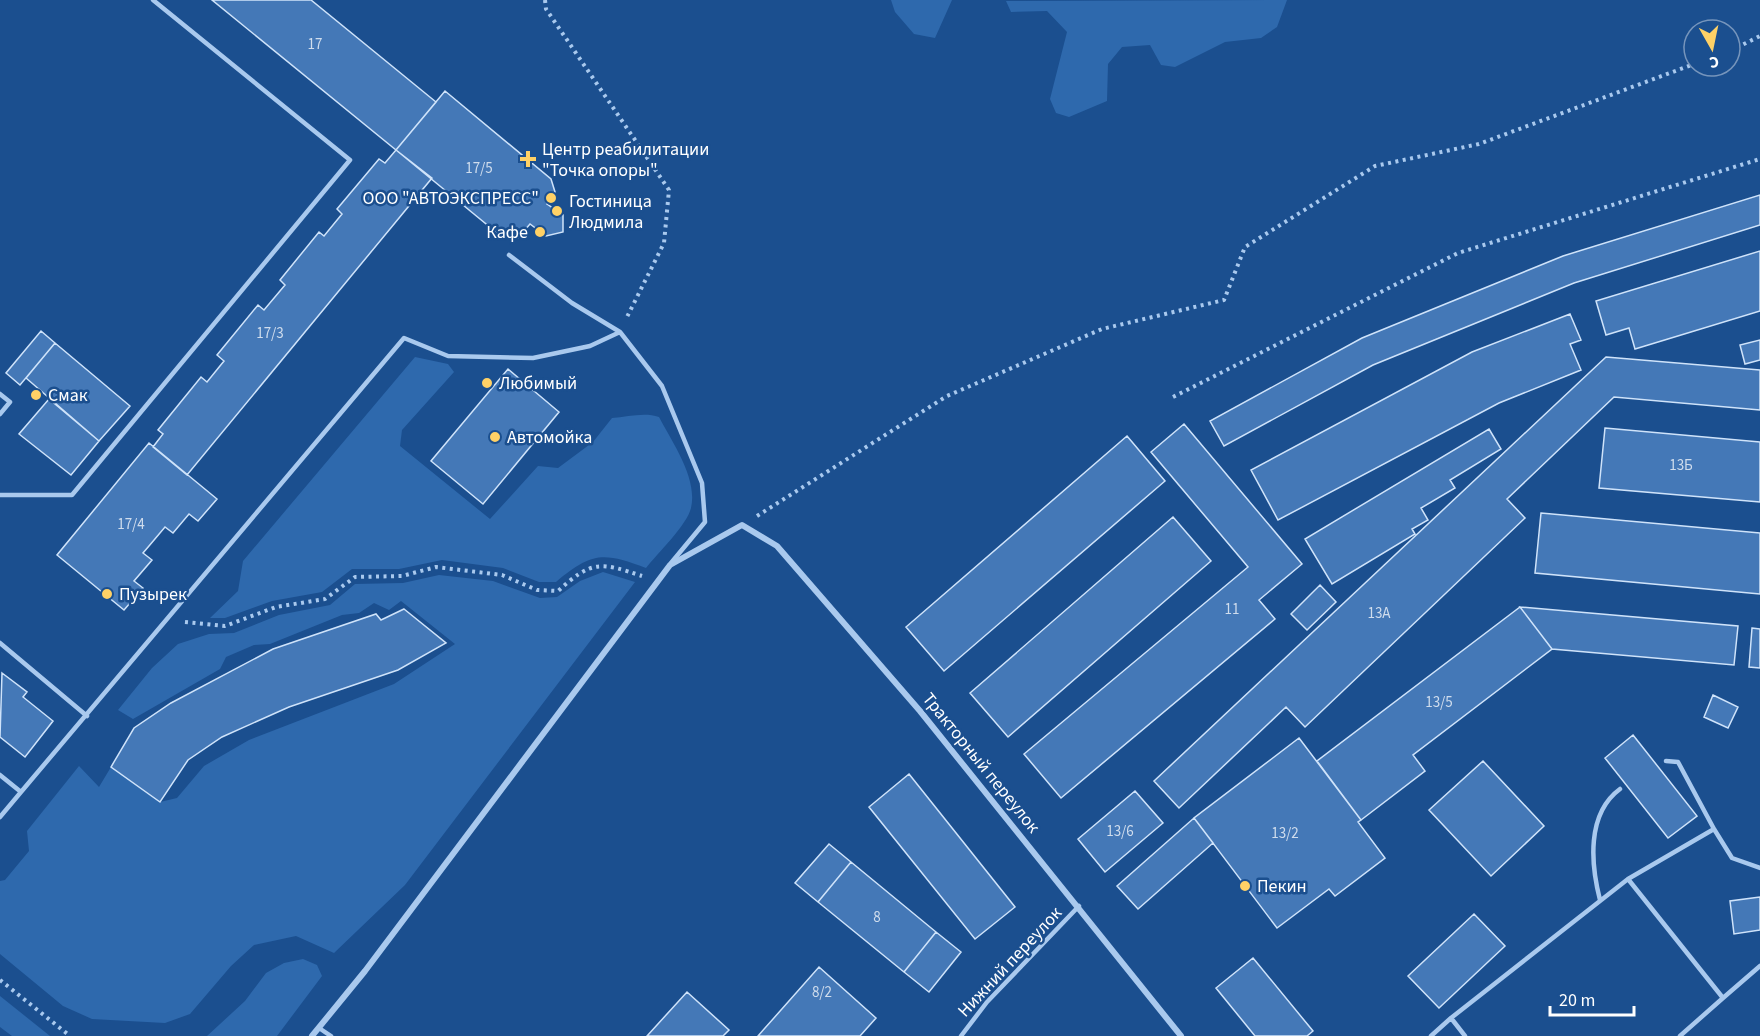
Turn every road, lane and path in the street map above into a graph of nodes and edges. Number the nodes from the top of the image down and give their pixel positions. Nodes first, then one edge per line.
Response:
1 (153, 0) edge
2 (545, 0) edge
3 (1760, 36) edge
4 (1742, 45) edge
5 (1682, 68) edge
6 (1760, 159) edge
7 (509, 255) dead end
8 (621, 332) junction
9 (0, 394) edge
10 (1173, 397) dead end
11 (0, 414) edge
12 (0, 495) edge
13 (742, 525) junction
14 (670, 565) junction
15 (657, 582) junction
16 (167, 620) junction
17 (0, 643) edge
18 (87, 716) junction
19 (1665, 761) dead end
20 (0, 775) edge
21 (1620, 789) dead end
22 (21, 792) junction
23 (0, 817) edge
24 (1714, 829) junction
25 (1760, 868) edge
26 (1628, 879) junction
27 (1600, 900) junction
28 (1079, 906) junction
29 (1760, 966) edge
30 (0, 980) edge
31 (1723, 998) junction
32 (1451, 1018) junction
33 (319, 1028) junction
34 (70, 1036) edge
35 (312, 1036) edge
36 (331, 1036) edge
37 (961, 1036) edge
38 (1180, 1036) edge
39 (1431, 1036) edge
40 (1465, 1036) edge
41 (1680, 1036) edge

1 - 12 lane
2 - 8 path
3 - 4 path
5 - 13 path
6 - 10 path
7 - 8 lane
8 - 14 lane
8 - 16 lane
9 - 11 lane
13 - 14 street
13 - 28 street, Тракторный переулок
14 - 15 street
15 - 16 path
15 - 33 street
16 - 18 lane
17 - 18 lane
18 - 22 lane
19 - 24 lane
20 - 22 lane
21 - 27 lane
22 - 23 lane
24 - 25 lane
24 - 26 lane
26 - 27 lane
26 - 31 lane
27 - 32 lane
28 - 37 lane, Нижний переулок
28 - 38 street, Тракторный переулок
29 - 31 lane
30 - 34 path
31 - 41 lane
32 - 39 lane
32 - 40 lane
33 - 35 street
33 - 36 lane

